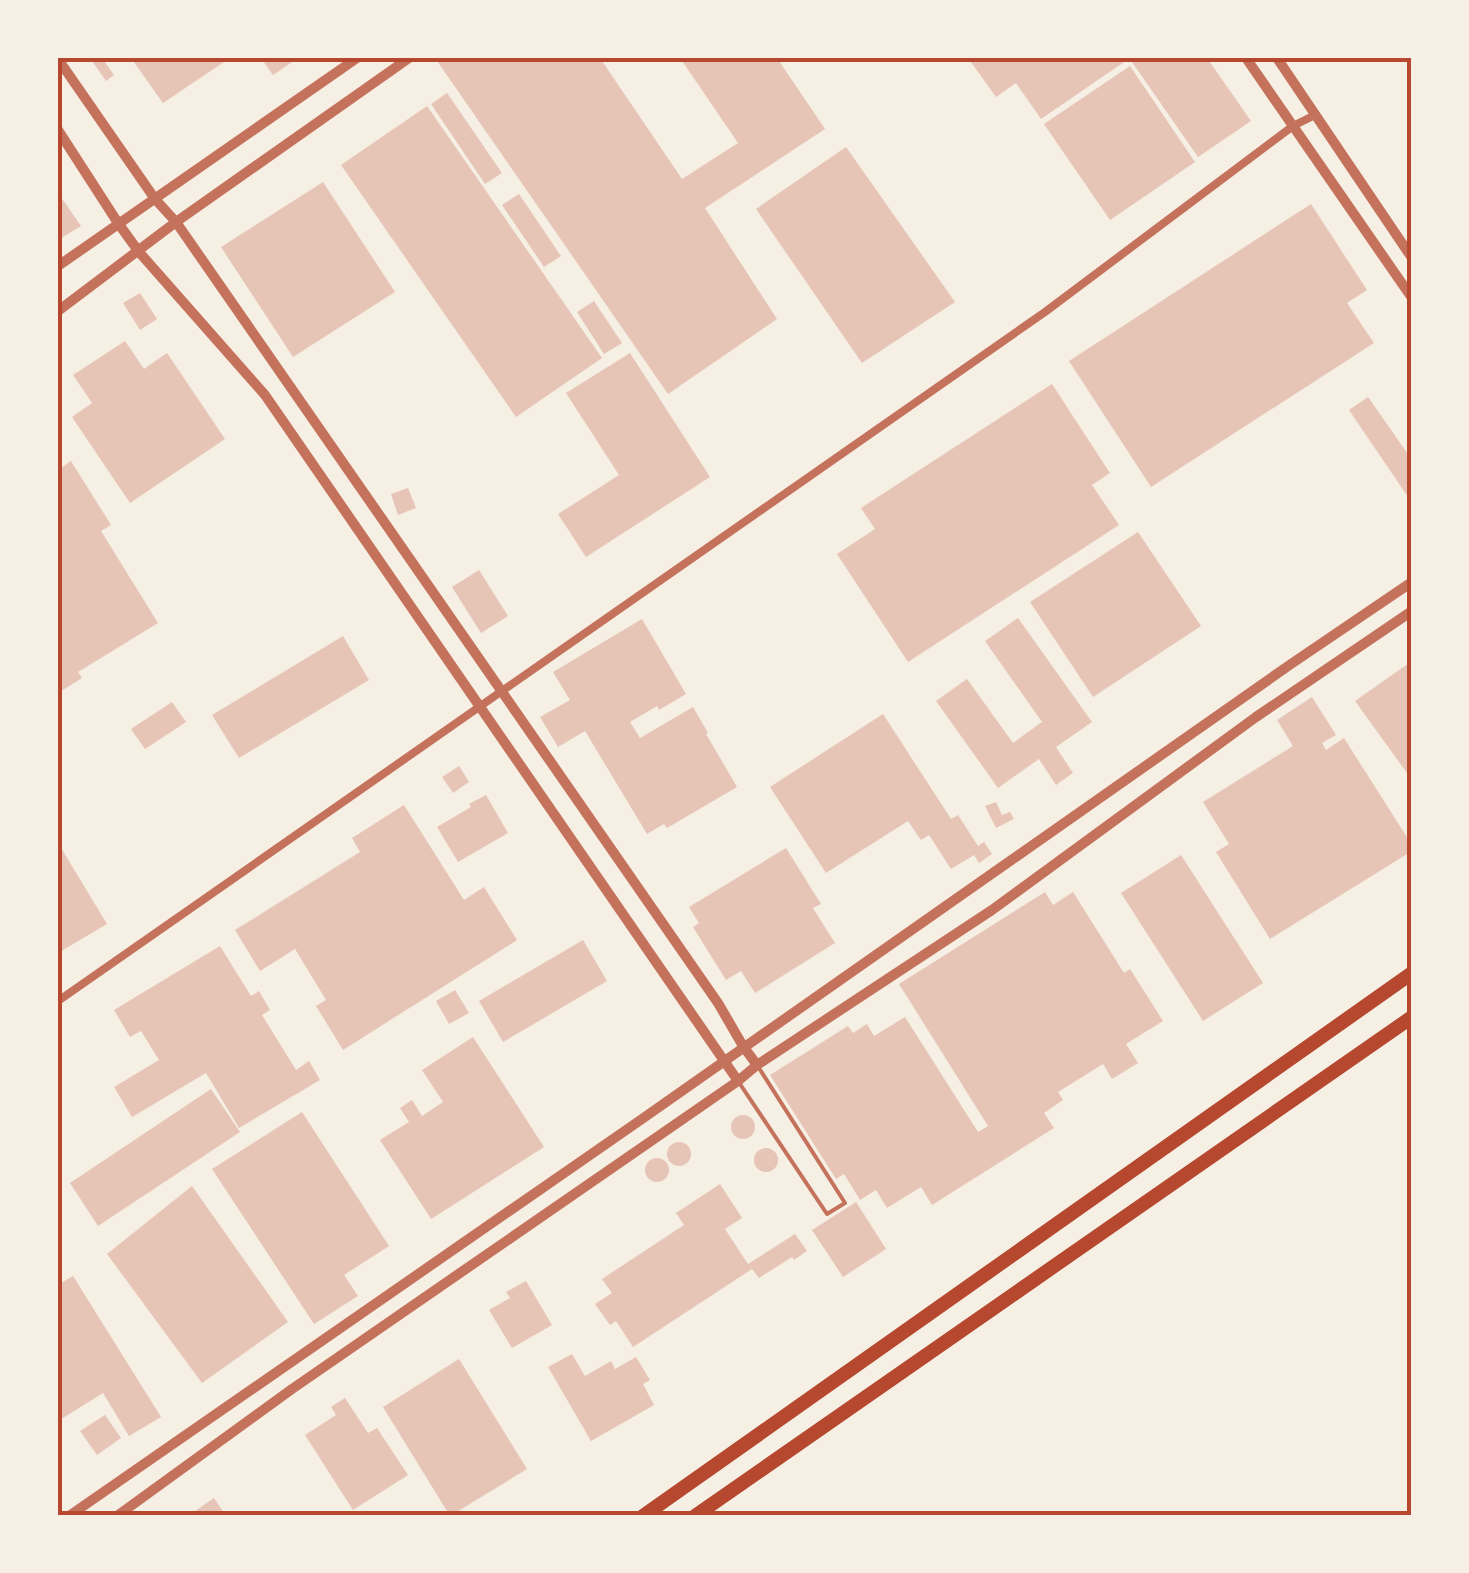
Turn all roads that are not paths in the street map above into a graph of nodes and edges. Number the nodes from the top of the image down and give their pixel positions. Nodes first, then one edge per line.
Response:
1 (357, 58) edge
2 (409, 58) edge
3 (1246, 58) edge
4 (1276, 58) edge
5 (58, 59) edge
6 (1316, 115) junction
7 (1293, 126) junction
8 (58, 130) edge
9 (154, 199) junction
10 (176, 222) junction
11 (118, 223) junction
12 (139, 252) junction
13 (1412, 258) edge
14 (58, 266) edge
15 (1412, 298) edge
16 (58, 311) edge
17 (1412, 582) edge
18 (1412, 611) edge
19 (502, 692) junction
20 (481, 707) junction
21 (1412, 973) edge
22 (58, 1001) edge
23 (1412, 1017) edge
24 (742, 1046) junction
25 (726, 1060) junction
26 (757, 1065) junction
27 (738, 1081) junction
28 (69, 1516) edge
29 (117, 1516) edge
30 (642, 1516) edge
31 (696, 1516) edge

1 - 9 street
2 - 10 street
3 - 7 street
4 - 6 street
5 - 9 street
6 - 7 street
6 - 13 street
7 - 15 street
7 - 19 street
8 - 11 street
9 - 10 street
9 - 11 street
10 - 12 street
10 - 19 street
11 - 12 street
11 - 14 street
12 - 16 street
12 - 20 street
17 - 24 street
18 - 26 street
19 - 20 street
19 - 24 street
20 - 22 street
20 - 25 street
21 - 30 highway
23 - 31 highway
24 - 25 street
24 - 26 street
25 - 27 street
25 - 28 street
26 - 27 street
26 - 27 lane
27 - 29 street

